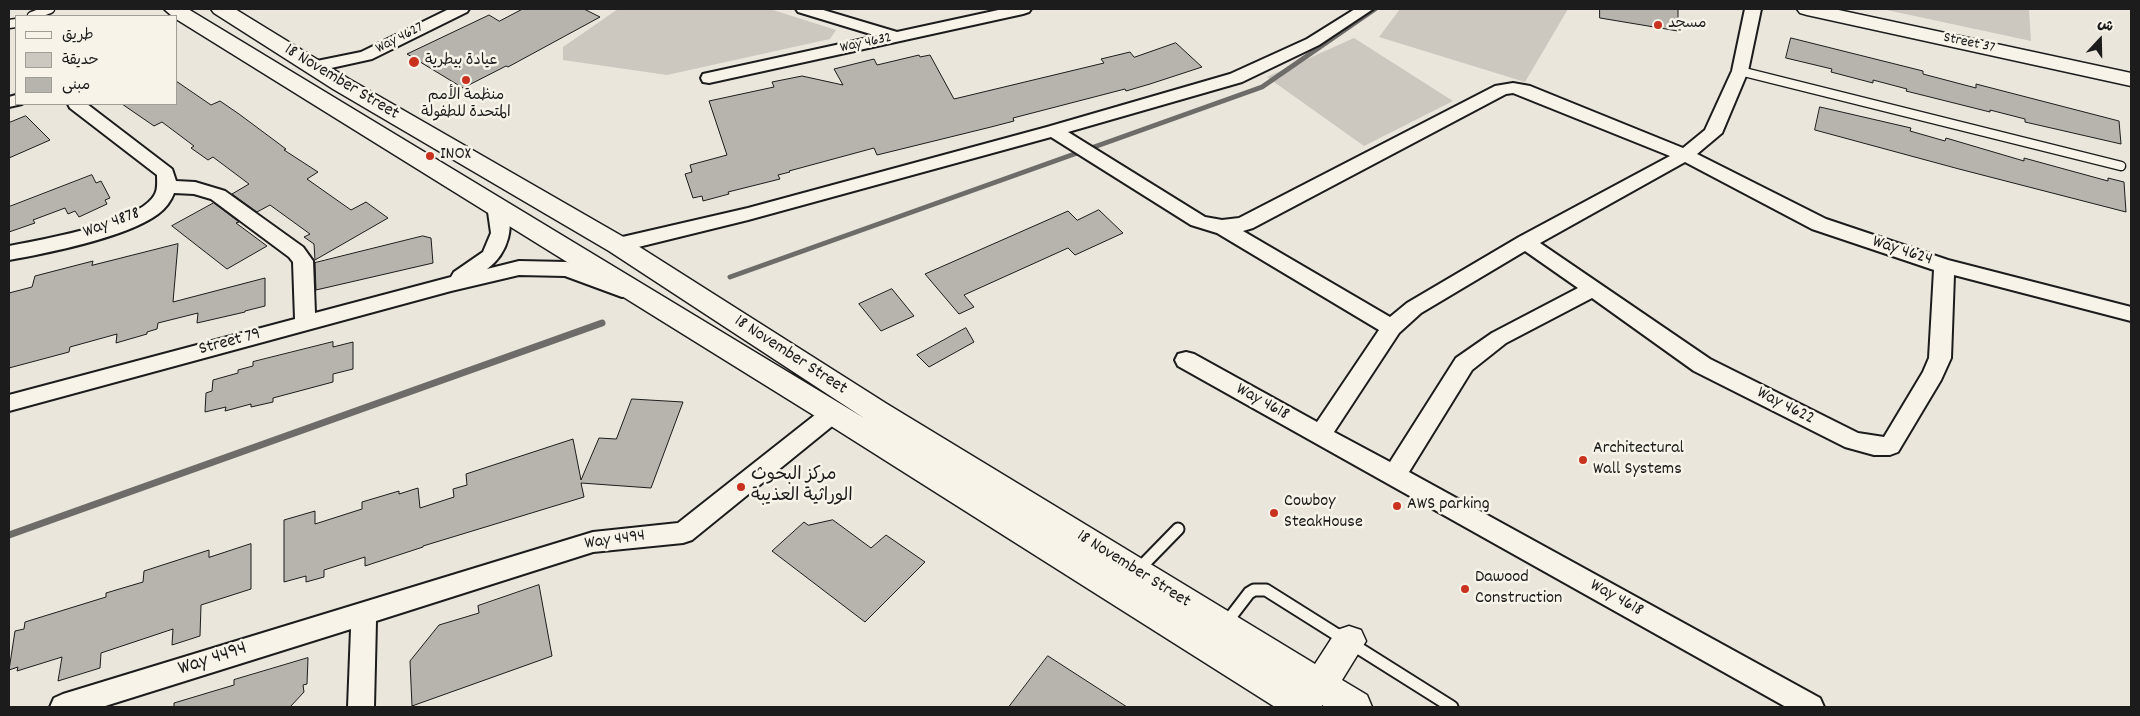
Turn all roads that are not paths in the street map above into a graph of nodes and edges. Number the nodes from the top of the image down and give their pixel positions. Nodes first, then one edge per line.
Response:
1 (50, 9) edge
2 (174, 9) edge
3 (221, 9) edge
4 (461, 9) edge
5 (804, 9) edge
6 (1023, 9) edge
7 (1366, 9) edge
8 (1753, 9) edge
9 (1807, 9) edge
10 (35, 15) edge
11 (898, 36) junction
12 (366, 56) junction
13 (313, 67) junction
14 (1740, 71) junction
15 (709, 78) dead end
16 (2131, 80) edge
17 (341, 84) junction
18 (77, 105) edge
19 (1053, 131) junction
20 (1685, 155) junction
21 (2121, 166) dead end
22 (167, 186) junction
23 (496, 205) junction
24 (1222, 227) junction
25 (1526, 242) junction
26 (618, 245) junction
27 (9, 253) edge
28 (1944, 266) junction
29 (451, 284) junction
30 (1593, 289) junction
31 (646, 298) junction
32 (2131, 314) edge
33 (305, 323) junction
34 (1392, 328) junction
35 (1186, 360) dead end
36 (9, 403) edge
37 (833, 413) junction
38 (1320, 435) junction
39 (1394, 476) junction
40 (1178, 528) dead end
41 (1136, 572) junction
42 (364, 612) junction
43 (1223, 626) junction
44 (1349, 641) junction
45 (1313, 696) edge
46 (1283, 698) edge
47 (63, 707) edge
48 (361, 707) edge
49 (1355, 707) edge
50 (1452, 707) edge
51 (1811, 707) edge

1 - 10 lane
2 - 23 main road, 18 November Street
3 - 13 main road, 18 November Street
4 - 12 street, Way 4627
5 - 11 street
6 - 11 street, Way 4632
7 - 19 street
8 - 14 street
9 - 16 main road, Street 37
11 - 15 street, Way 4632
12 - 13 street, Way 4627
12 - 17 street, Way 4627
13 - 17 main road, 18 November Street
14 - 20 street
14 - 21 lane
17 - 26 main road, 18 November Street
18 - 22 street
19 - 24 street
19 - 26 street
20 - 24 street, Way 4624
20 - 25 street
20 - 28 street, Way 4624
22 - 27 street, Way 4878
22 - 33 street
23 - 29 street, Street 79
23 - 31 main road, 18 November Street
24 - 34 street
25 - 30 street, Way 4622
25 - 34 street
26 - 41 main road, 18 November Street
28 - 30 street, Way 4622
28 - 32 street, Way 4624
29 - 31 street, Street 79
29 - 33 street, Street 79
30 - 39 street
31 - 37 main road, 18 November Street
33 - 36 street, Street 79
34 - 38 street
35 - 38 street, Way 4618
37 - 42 street, Way 4494
37 - 46 main road, 18 November Street
38 - 39 street, Way 4618
39 - 51 street, Way 4618
40 - 41 lane
41 - 43 main road, 18 November Street
42 - 47 street, Way 4494
42 - 48 street
43 - 44 lane
43 - 45 main road, 18 November Street
44 - 45 main road
44 - 50 lane
45 - 46 main road, 18 November Street
45 - 49 main road, 18 November Street

